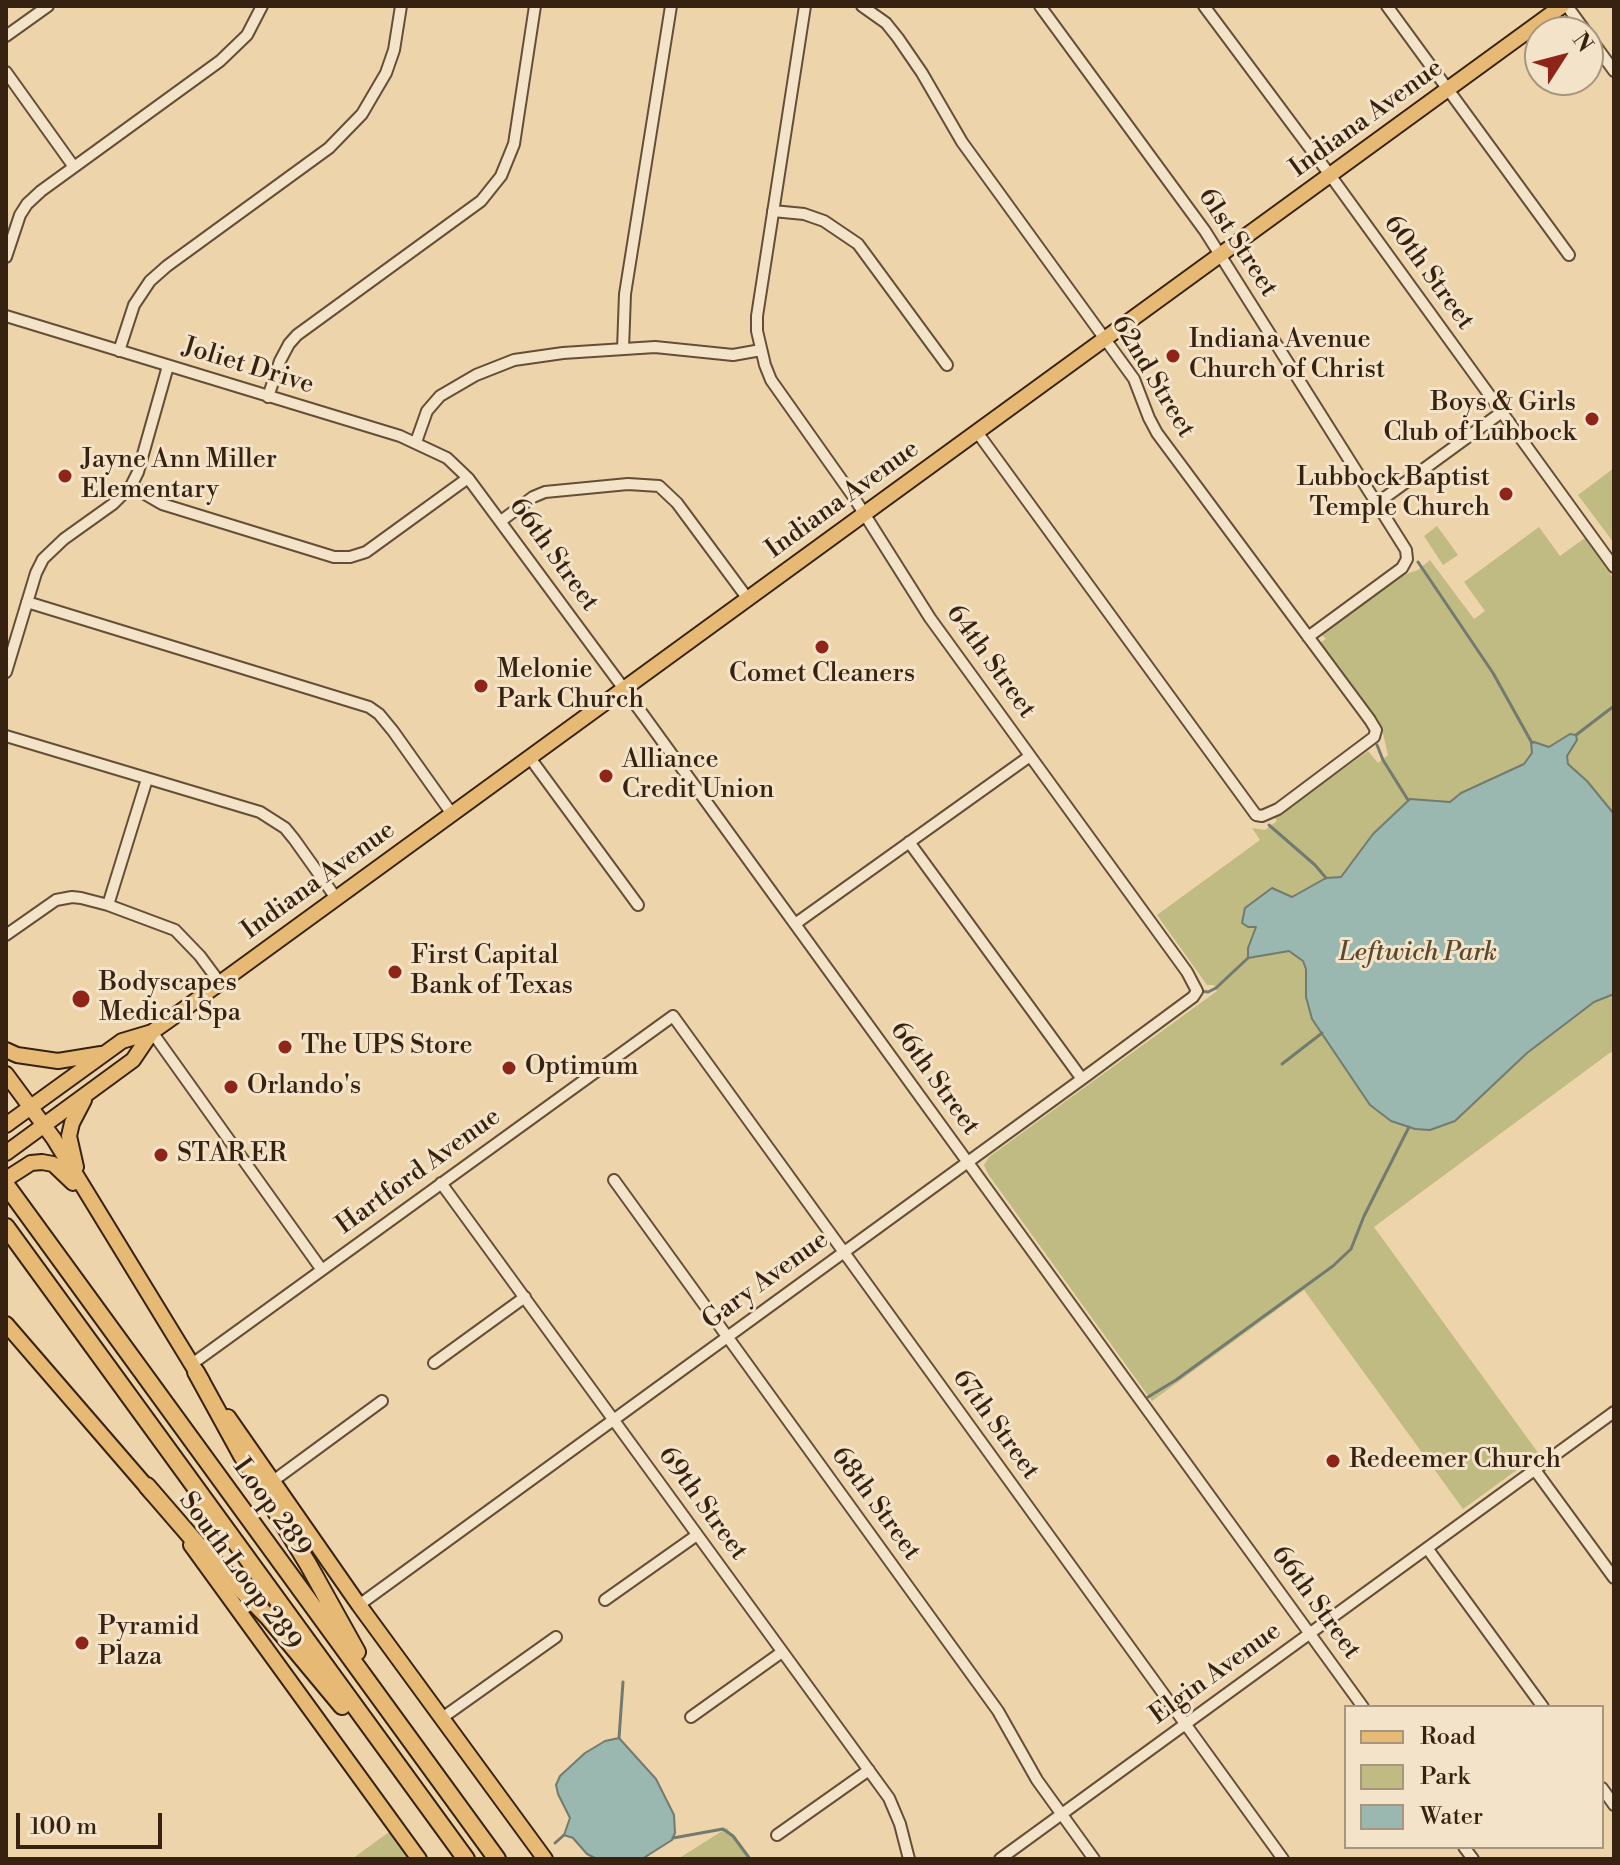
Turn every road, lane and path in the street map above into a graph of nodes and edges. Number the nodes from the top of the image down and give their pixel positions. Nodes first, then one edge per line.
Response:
1 (48, 6) edge
2 (262, 6) edge
3 (401, 6) edge
4 (535, 6) edge
5 (671, 6) edge
6 (805, 6) edge
7 (862, 6) edge
8 (1040, 6) edge
9 (1204, 6) edge
10 (1387, 6) edge
11 (1564, 6) edge
12 (6, 36) edge
13 (6, 72) edge
14 (1448, 89) junction
15 (74, 167) junction
16 (1330, 175) junction
17 (773, 211) junction
18 (1220, 255) junction
19 (1569, 255) dead end
20 (6, 257) edge
21 (6, 316) edge
22 (1105, 339) junction
23 (623, 349) junction
24 (761, 350) junction
25 (119, 351) junction
26 (947, 365) dead end
27 (168, 366) junction
28 (268, 397) junction
29 (1502, 412) junction
30 (977, 432) junction
31 (416, 442) junction
32 (468, 478) junction
33 (131, 486) junction
34 (1376, 504) junction
35 (865, 514) junction
36 (501, 521) junction
37 (1614, 567) edge
38 (748, 599) junction
39 (27, 602) junction
40 (1308, 637) junction
41 (6, 672) edge
42 (624, 689) junction
43 (6, 736) edge
44 (1030, 756) junction
45 (530, 758) junction
46 (147, 779) junction
47 (452, 814) junction
48 (909, 842) junction
49 (336, 898) junction
50 (108, 905) junction
51 (638, 905) dead end
52 (795, 924) junction
53 (6, 935) edge
54 (220, 983) junction
55 (1197, 991) joint
56 (673, 1016) joint
57 (152, 1032) junction
58 (6, 1050) edge
59 (105, 1054) junction
60 (6, 1074) edge
61 (1082, 1079) junction
62 (88, 1095) junction
63 (31, 1107) junction
64 (6, 1125) edge
65 (44, 1125) junction
66 (6, 1153) edge
67 (967, 1162) junction
68 (614, 1180) dead end
69 (441, 1183) junction
70 (8, 1186) edge
71 (87, 1197) junction
72 (6, 1227) edge
73 (843, 1252) junction
74 (322, 1270) junction
75 (525, 1297) junction
76 (6, 1324) edge
77 (726, 1337) junction
78 (434, 1363) dead end
79 (194, 1368) junction
80 (382, 1401) dead end
81 (1614, 1412) edge
82 (613, 1418) junction
83 (1535, 1470) junction
84 (273, 1481) junction
85 (147, 1486) junction
86 (697, 1535) junction
87 (1427, 1548) junction
88 (1614, 1578) edge
89 (605, 1600) dead end
90 (359, 1605) junction
91 (1310, 1634) junction
92 (556, 1637) dead end
93 (782, 1652) junction
94 (1362, 1705) edge
95 (1542, 1705) edge
96 (388, 1709) junction
97 (691, 1717) dead end
98 (442, 1718) junction
99 (1185, 1725) junction
100 (869, 1770) junction
101 (1061, 1814) junction
102 (777, 1835) dead end
103 (419, 1859) edge
104 (466, 1859) edge
105 (497, 1859) edge
106 (545, 1859) edge
107 (909, 1859) edge
108 (1000, 1859) edge
109 (1094, 1859) edge
110 (1283, 1859) edge

1 - 12 street
2 - 15 street
3 - 25 street
4 - 28 street
5 - 23 street
6 - 17 street, 64th Street
7 - 22 street, 62nd Street
8 - 18 street, 61st Street
9 - 16 street, 60th Street
10 - 14 street
11 - 14 main road, Indiana Avenue
13 - 15 street
14 - 16 main road, Indiana Avenue
14 - 19 street
15 - 20 street
16 - 18 main road, Indiana Avenue
16 - 29 street, 60th Street
17 - 24 street, 64th Street
17 - 26 street
18 - 22 main road, Indiana Avenue
18 - 34 street, 61st Street
21 - 25 street, Joliet Drive
22 - 30 main road, Indiana Avenue
22 - 40 street, 62nd Street
23 - 24 street
23 - 31 street
24 - 35 street, 64th Street
25 - 27 street, Joliet Drive
27 - 28 street, Joliet Drive
27 - 33 street
28 - 31 street, Joliet Drive
29 - 34 street
29 - 37 street, 60th Street
30 - 35 main road, Indiana Avenue
30 - 40 street, 62nd Street
31 - 32 street, Joliet Drive
32 - 33 street
32 - 36 street, 66th Street
33 - 39 street
34 - 40 street, 61st Street
35 - 38 main road, Indiana Avenue
35 - 44 street, 64th Street
36 - 38 street
36 - 42 street, 66th Street
38 - 42 main road, Indiana Avenue
39 - 41 street
39 - 47 street
42 - 45 main road, Indiana Avenue
42 - 52 street, 66th Street
43 - 46 street
44 - 48 street
44 - 55 street, 64th Street
45 - 47 main road, Indiana Avenue
45 - 51 street
46 - 49 street
46 - 50 street
47 - 49 main road, Indiana Avenue
48 - 52 street
48 - 61 street
49 - 54 main road, Indiana Avenue
50 - 53 street
50 - 54 street
52 - 67 street, 66th Street
54 - 57 main road, Indiana Avenue
55 - 61 street, Gary Avenue
56 - 69 street, Hartford Avenue
56 - 73 street, 67th Street
57 - 59 main road, Indiana Avenue
57 - 62 main road, Indiana Avenue
57 - 74 street
58 - 59 main road
59 - 63 main road, Indiana Avenue
60 - 63 main road
61 - 67 street, Gary Avenue
62 - 65 main road, Indiana Avenue
62 - 71 main road
63 - 64 main road, Indiana Avenue
63 - 65 main road
65 - 66 main road, Indiana Avenue
65 - 71 main road
67 - 73 street, Gary Avenue
67 - 91 street, 66th Street
68 - 77 street, 68th Street
69 - 74 street, Hartford Avenue
69 - 75 street, 69th Street
70 - 71 main road
70 - 96 highway, Loop 289
71 - 79 main road
72 - 104 highway, Loop 289
73 - 77 street, Gary Avenue
73 - 99 street, 67th Street
74 - 79 street, Hartford Avenue
75 - 78 street
75 - 82 street, 69th Street
76 - 85 main road, South Loop 289
77 - 82 street, Gary Avenue
77 - 101 street, 68th Street
79 - 84 main road
79 - 96 highway
80 - 84 street
81 - 83 street, Elgin Avenue
82 - 86 street, 69th Street
82 - 90 street, Gary Avenue
83 - 87 street, Elgin Avenue
83 - 88 street
84 - 90 main road
85 - 103 main road, South Loop 289
85 - 104 highway
86 - 89 street
86 - 93 street, 69th Street
87 - 91 street, Elgin Avenue
87 - 95 street
90 - 98 main road
91 - 94 street, 66th Street
91 - 99 street, Elgin Avenue
92 - 98 street
93 - 97 street
93 - 100 street, 69th Street
96 - 105 highway, Loop 289
98 - 106 main road
99 - 101 street, Elgin Avenue
99 - 110 street, 67th Street
100 - 102 street
100 - 107 street, 69th Street
101 - 108 street, Elgin Avenue
101 - 109 street, 68th Street

